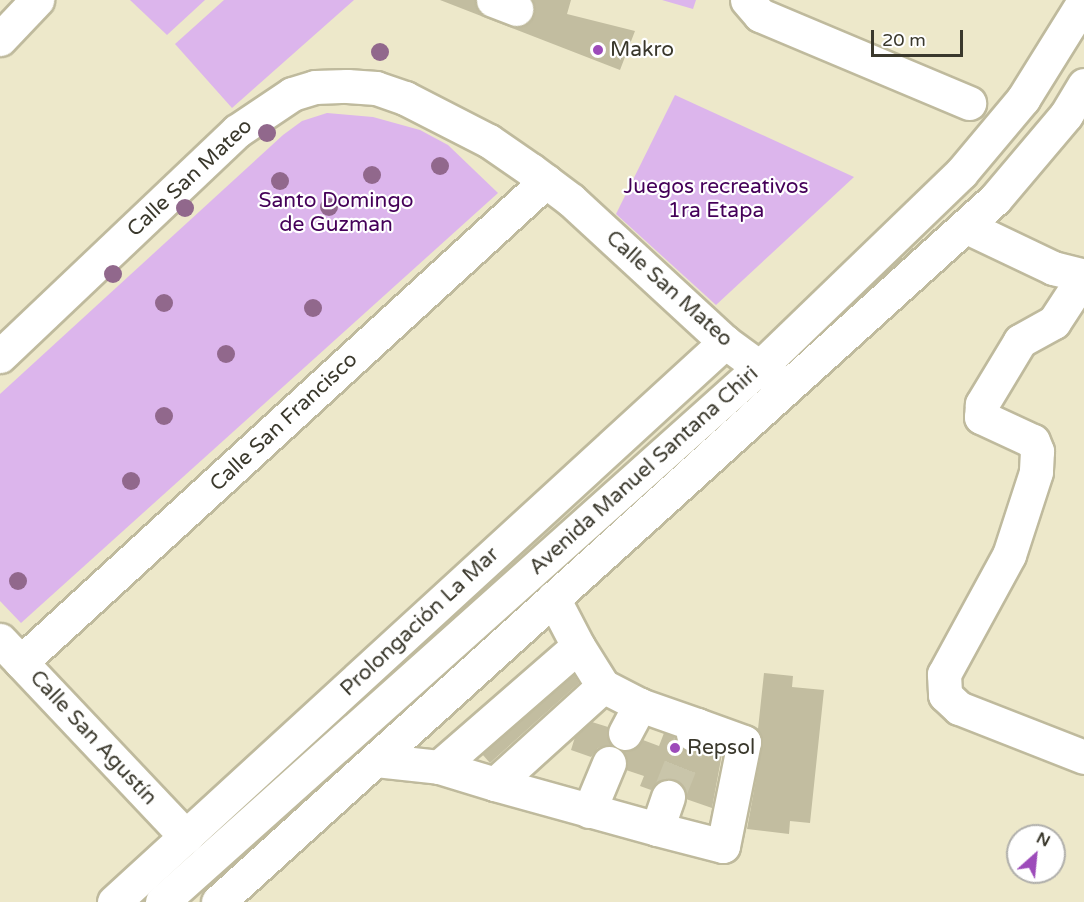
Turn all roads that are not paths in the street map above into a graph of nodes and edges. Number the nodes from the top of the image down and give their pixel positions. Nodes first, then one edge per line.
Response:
1 (37, 0) edge
2 (747, 0) edge
3 (1084, 1) edge
4 (0, 39) edge
5 (1084, 86) edge
6 (969, 103) dead end
7 (546, 181) junction
8 (965, 226) junction
9 (1084, 276) edge
10 (725, 342) junction
11 (0, 356) edge
12 (759, 368) junction
13 (786, 387) junction
14 (553, 598) junction
15 (578, 646) junction
16 (11, 651) edge
17 (603, 686) junction
18 (640, 705) junction
19 (625, 733) dead end
20 (1084, 757) edge
21 (376, 760) junction
22 (609, 764) dead end
23 (439, 767) junction
24 (495, 784) junction
25 (668, 797) tunnel mouth
26 (589, 811) junction
27 (657, 829) junction
28 (186, 837) junction
29 (114, 902) edge
30 (162, 902) edge
31 (218, 902) edge

1 - 4 street
2 - 6 street
3 - 12 street, Avenida Manuel Santana Chiri
5 - 8 street, Avenida Manuel Santana Chiri
7 - 10 street, Calle San Mateo
7 - 11 street, Calle San Mateo
7 - 16 street, Calle San Francisco
8 - 9 street
8 - 13 street, Avenida Manuel Santana Chiri
9 - 20 street
10 - 12 street, Calle San Mateo
10 - 28 street, Prolongación La Mar
12 - 13 street, Calle San Mateo
12 - 30 street, Avenida Manuel Santana Chiri
13 - 14 street, Avenida Manuel Santana Chiri
14 - 15 street
14 - 21 street, Avenida Manuel Santana Chiri
15 - 17 street
15 - 23 street
16 - 28 street, Calle San Agustín
17 - 18 street
17 - 24 street
18 - 19 street
18 - 27 street
21 - 23 street
21 - 31 street, Avenida Manuel Santana Chiri
22 - 26 street
23 - 24 street
24 - 26 street
25 - 27 street
26 - 27 street
28 - 29 street, Prolongación La Mar

